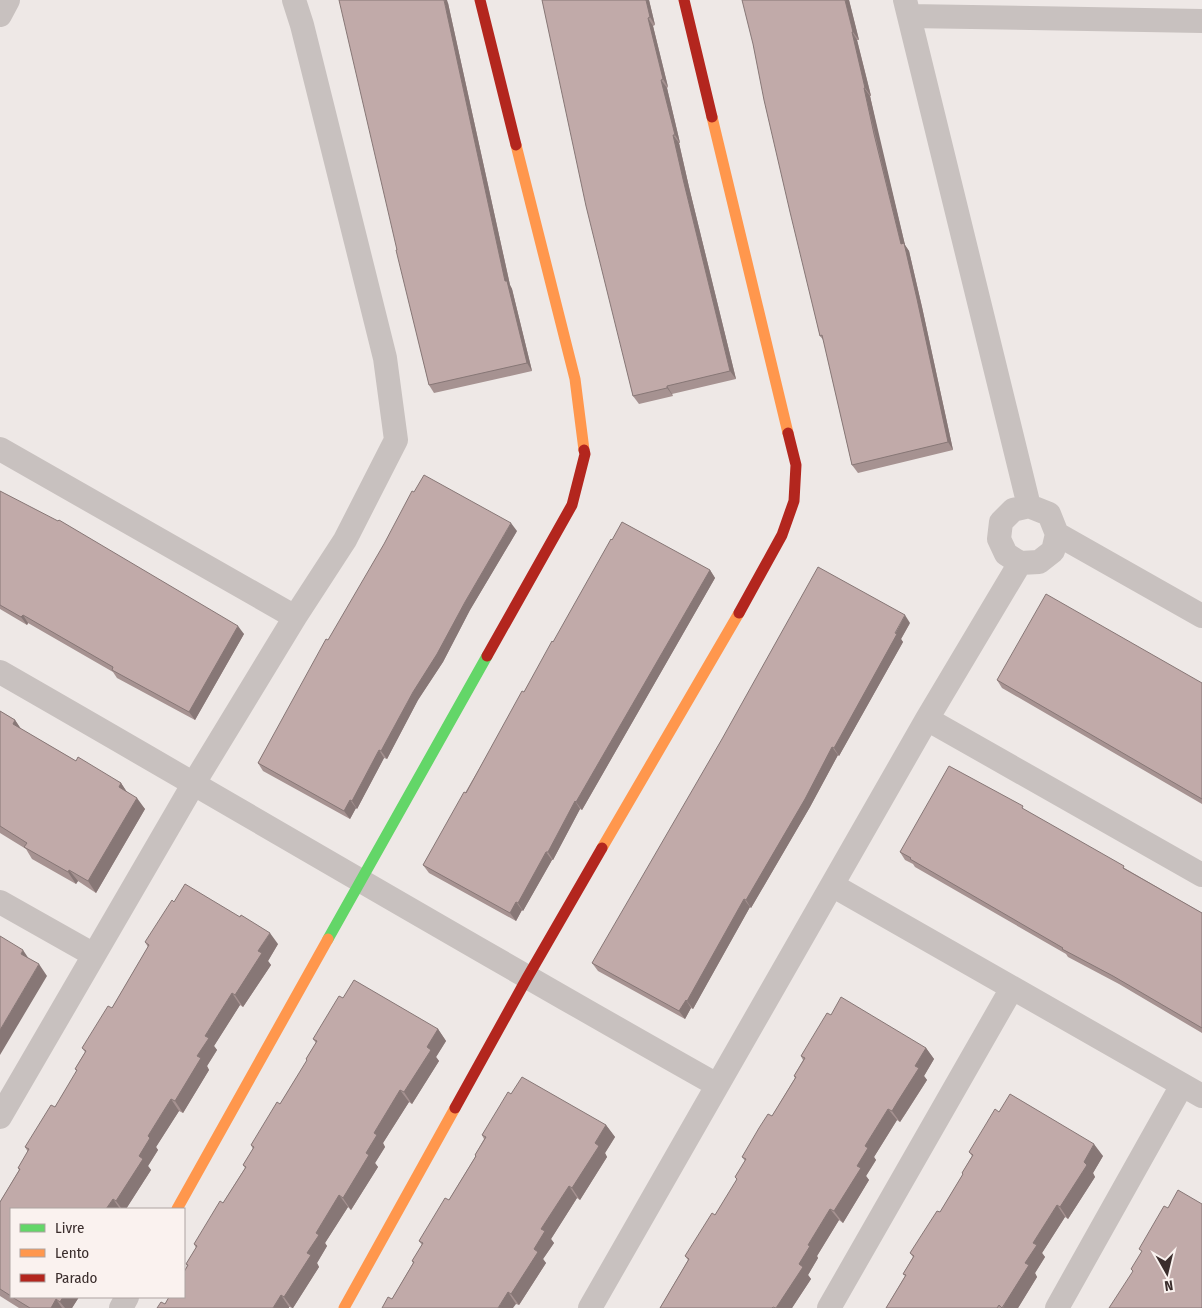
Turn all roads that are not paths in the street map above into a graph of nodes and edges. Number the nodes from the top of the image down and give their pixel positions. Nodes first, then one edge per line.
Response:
1 (8, 0) edge
2 (294, 0) edge
3 (480, 0) edge
4 (684, 0) edge
5 (907, 8) edge
6 (0, 15) edge
7 (1202, 21) edge
8 (0, 448) edge
9 (1029, 506) junction
10 (1057, 534) junction
11 (1020, 563) junction
12 (1202, 616) edge
13 (295, 617) junction
14 (0, 672) edge
15 (927, 718) junction
16 (194, 783) junction
17 (1202, 875) edge
18 (362, 881) junction
19 (832, 885) junction
20 (0, 902) edge
21 (94, 955) junction
22 (527, 978) junction
23 (1012, 988) junction
24 (717, 1085) junction
25 (1182, 1085) junction
26 (1202, 1096) edge
27 (0, 1118) edge
28 (178, 1208) edge
29 (344, 1308) edge
30 (590, 1308) edge
31 (829, 1308) edge
32 (1057, 1308) edge

1 - 6 street
2 - 13 street
3 - 18 street
4 - 22 street
5 - 7 street
5 - 9 street
8 - 13 street
9 - 10 street
9 - 11 street
10 - 11 street
10 - 12 street
11 - 15 street
13 - 16 street
14 - 16 street
15 - 17 street
15 - 19 street
16 - 18 street
16 - 21 street
18 - 22 street
18 - 28 street
19 - 23 street
19 - 24 street
20 - 21 street
21 - 27 street
22 - 24 street
22 - 29 street
23 - 25 street
23 - 31 street
24 - 30 street
25 - 26 street
25 - 32 street

